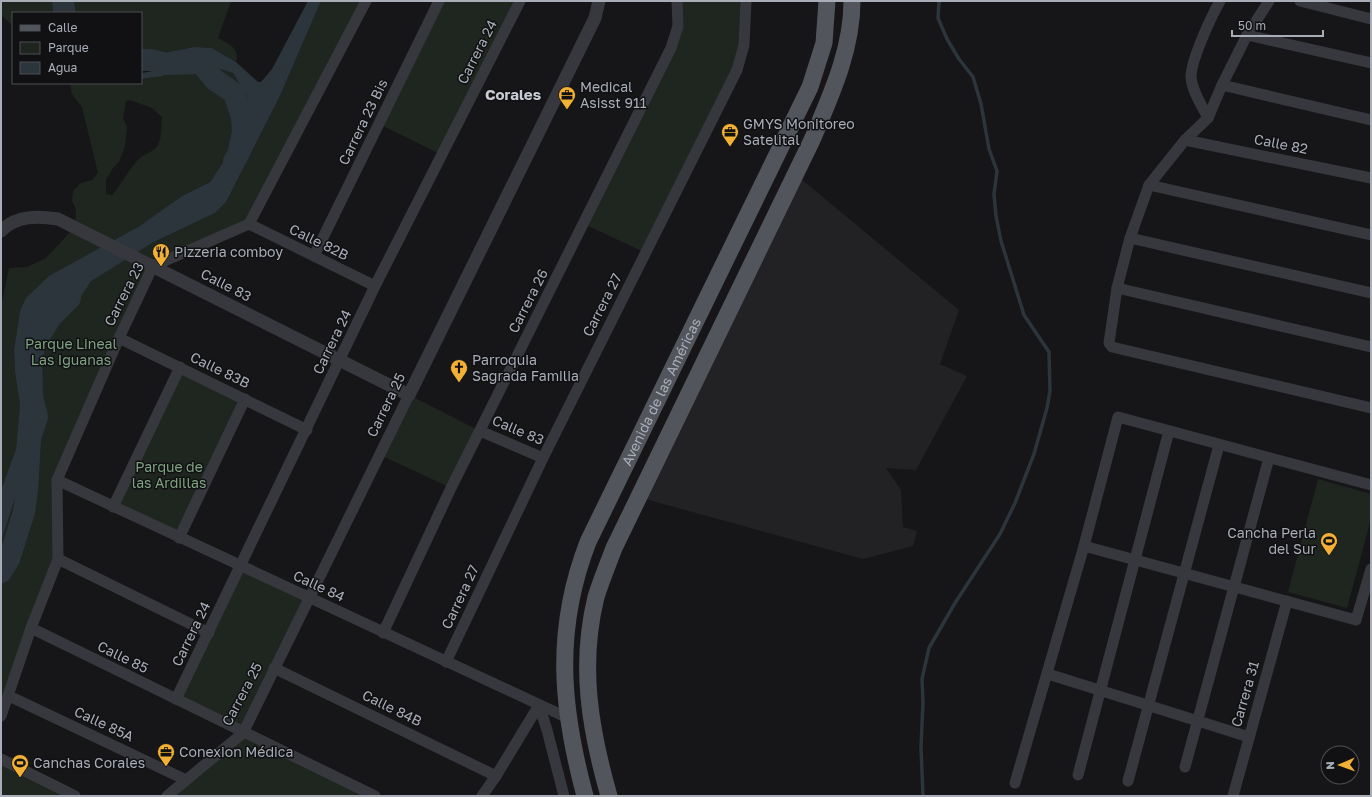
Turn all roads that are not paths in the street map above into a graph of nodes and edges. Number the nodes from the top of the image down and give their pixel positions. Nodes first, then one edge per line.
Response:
1 (366, 1) edge
2 (439, 1) edge
3 (520, 1) edge
4 (599, 1) edge
5 (677, 1) edge
6 (746, 1) edge
7 (827, 1) edge
8 (852, 1) edge
9 (1220, 1) edge
10 (1269, 1) edge
11 (1300, 1) edge
12 (1371, 18) edge
13 (1247, 35) junction
14 (1371, 63) edge
15 (1222, 85) junction
16 (1208, 118) junction
17 (1371, 120) edge
18 (1185, 140) junction
19 (1371, 178) edge
20 (1149, 186) junction
21 (249, 224) junction
22 (3, 229) edge
23 (1371, 235) edge
24 (1130, 238) junction
25 (314, 256) junction
26 (147, 263) junction
27 (375, 286) junction
28 (1117, 288) junction
29 (1371, 293) edge
30 (119, 338) junction
31 (1371, 347) edge
32 (340, 360) junction
33 (180, 367) junction
34 (409, 395) junction
35 (245, 399) junction
36 (1371, 408) edge
37 (307, 430) junction
38 (480, 431) junction
39 (1169, 431) junction
40 (1219, 445) junction
41 (543, 458) junction
42 (1269, 458) junction
43 (57, 480) junction
44 (1371, 485) edge
45 (113, 507) junction
46 (179, 538) junction
47 (1084, 546) junction
48 (58, 559) junction
49 (1136, 560) junction
50 (241, 567) junction
51 (1371, 569) edge
52 (1184, 573) junction
53 (1234, 587) junction
54 (309, 598) junction
55 (1287, 601) junction
56 (31, 628) junction
57 (209, 633) junction
58 (384, 633) junction
59 (446, 662) junction
60 (274, 668) junction
61 (1048, 674) junction
62 (1100, 690) junction
63 (9, 696) junction
64 (176, 699) junction
65 (539, 705) junction
66 (1148, 705) junction
67 (1, 716) edge
68 (568, 718) junction
69 (1198, 721) junction
70 (243, 732) junction
71 (1249, 736) junction
72 (1, 759) edge
73 (1185, 767) dead end
74 (1078, 775) dead end
75 (496, 776) junction
76 (186, 780) junction
77 (1128, 781) dead end
78 (1015, 784) dead end
79 (75, 796) edge
80 (167, 796) edge
81 (375, 796) edge
82 (482, 796) edge
83 (564, 796) edge
84 (585, 796) edge
85 (609, 796) edge
86 (1233, 796) edge

1 - 21 street
2 - 25 street, Carrera 23 Bis
3 - 27 street, Carrera 24
4 - 34 street, Carrera 25
5 - 38 street, Carrera 26
6 - 41 street, Carrera 27
7 - 68 main road, Avenida de las Américas
8 - 85 main road, Avenida de las Américas
9 - 16 street
10 - 13 street
11 - 12 street
13 - 14 street
13 - 15 street
15 - 16 street
15 - 17 street
16 - 18 street
18 - 19 street, Calle 82
18 - 20 street
20 - 23 street
20 - 24 street
21 - 25 street, Calle 82B
21 - 26 street, Carrera 23
22 - 26 street, Calle 83
24 - 28 street
24 - 29 street
25 - 27 street, Calle 82B
26 - 30 street, Carrera 23
26 - 32 street, Calle 83
27 - 32 street, Carrera 24
28 - 31 street
28 - 36 street
30 - 33 street, Calle 83B
30 - 43 street, Carrera 23
32 - 34 street, Calle 83
32 - 37 street, Carrera 24
33 - 35 street, Calle 83B
33 - 45 street
34 - 54 street, Carrera 25
35 - 37 street, Calle 83B
35 - 46 street
37 - 50 street, Carrera 24
38 - 41 street, Calle 83
38 - 58 street, Carrera 26
39 - 40 street
39 - 47 street
39 - 49 street
40 - 42 street
40 - 52 street
41 - 59 street, Carrera 27
42 - 44 street
42 - 53 street
43 - 45 street, Calle 84
43 - 48 street, Carrera 23
45 - 46 street, Calle 84
46 - 50 street, Calle 84
47 - 49 street
47 - 61 street
48 - 56 street, Carrera 23
48 - 57 street
49 - 52 street
49 - 62 street
50 - 54 street, Calle 84
50 - 57 street, Carrera 24
51 - 55 street
52 - 53 street
52 - 66 street
53 - 55 street
53 - 69 street
54 - 58 street, Calle 84
54 - 60 street, Carrera 25
55 - 71 street, Carrera 31
56 - 63 street, Carrera 23
56 - 64 street, Calle 85
57 - 64 street, Carrera 24
58 - 59 street, Calle 84
59 - 65 street, Calle 84
60 - 70 street, Carrera 25
60 - 75 street, Calle 84B
61 - 62 street
61 - 78 street
62 - 66 street
62 - 74 street
63 - 67 street, Carrera 23
63 - 76 street, Calle 85A
64 - 70 street, Calle 85
65 - 68 street, Calle 84
65 - 75 street
65 - 83 street
66 - 69 street
66 - 77 street
68 - 84 main road, Avenida de las Américas
69 - 71 street
69 - 73 street
70 - 76 street, Carrera 25
70 - 81 street, Calle 85
71 - 86 street, Carrera 31
72 - 79 street
75 - 82 street
76 - 80 street, Carrera 25

